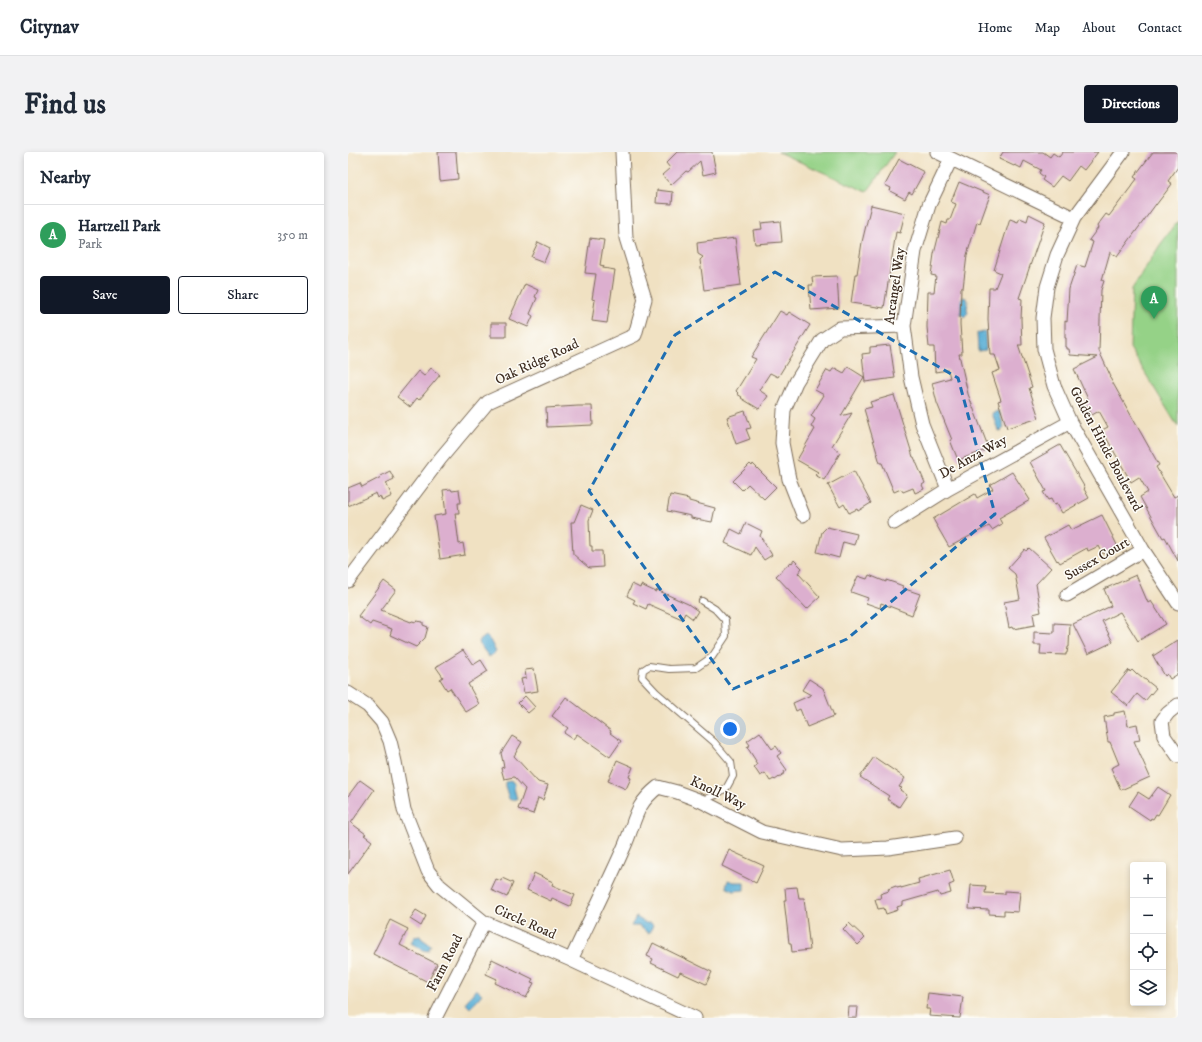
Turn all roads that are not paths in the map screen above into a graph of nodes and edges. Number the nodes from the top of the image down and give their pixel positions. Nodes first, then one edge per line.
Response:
1 (622, 152) edge
2 (937, 152) edge
3 (1123, 152) edge
4 (951, 160) junction
5 (1074, 218) junction
6 (904, 326) junction
7 (1070, 422) junction
8 (948, 489) junction
9 (802, 514) dead end
10 (894, 523) dead end
11 (1143, 550) junction
12 (348, 581) edge
13 (1067, 595) dead end
14 (702, 601) dead end
15 (1178, 602) edge
16 (348, 693) edge
17 (1178, 705) edge
18 (1178, 756) edge
19 (701, 801) junction
20 (955, 838) dead end
21 (484, 922) junction
22 (571, 960) junction
23 (435, 1018) edge
24 (695, 1018) edge

1 - 12 street, Oak Ridge Road
2 - 4 street
3 - 5 street, Golden Hinde Boulevard
4 - 5 street
4 - 6 street, Arcangel Way
5 - 7 street, Golden Hinde Boulevard
6 - 8 street, Arcangel Way
6 - 9 street
7 - 8 street, De Anza Way
7 - 11 street, Golden Hinde Boulevard
8 - 10 street, De Anza Way
11 - 13 street, Sussex Court
11 - 15 street, Golden Hinde Boulevard
14 - 19 lane
16 - 21 street, Circle Road
17 - 18 street
19 - 20 street, Knoll Way
19 - 22 street, Knoll Way
21 - 22 street, Circle Road
21 - 23 street, Farm Road
22 - 24 street, Circle Road

